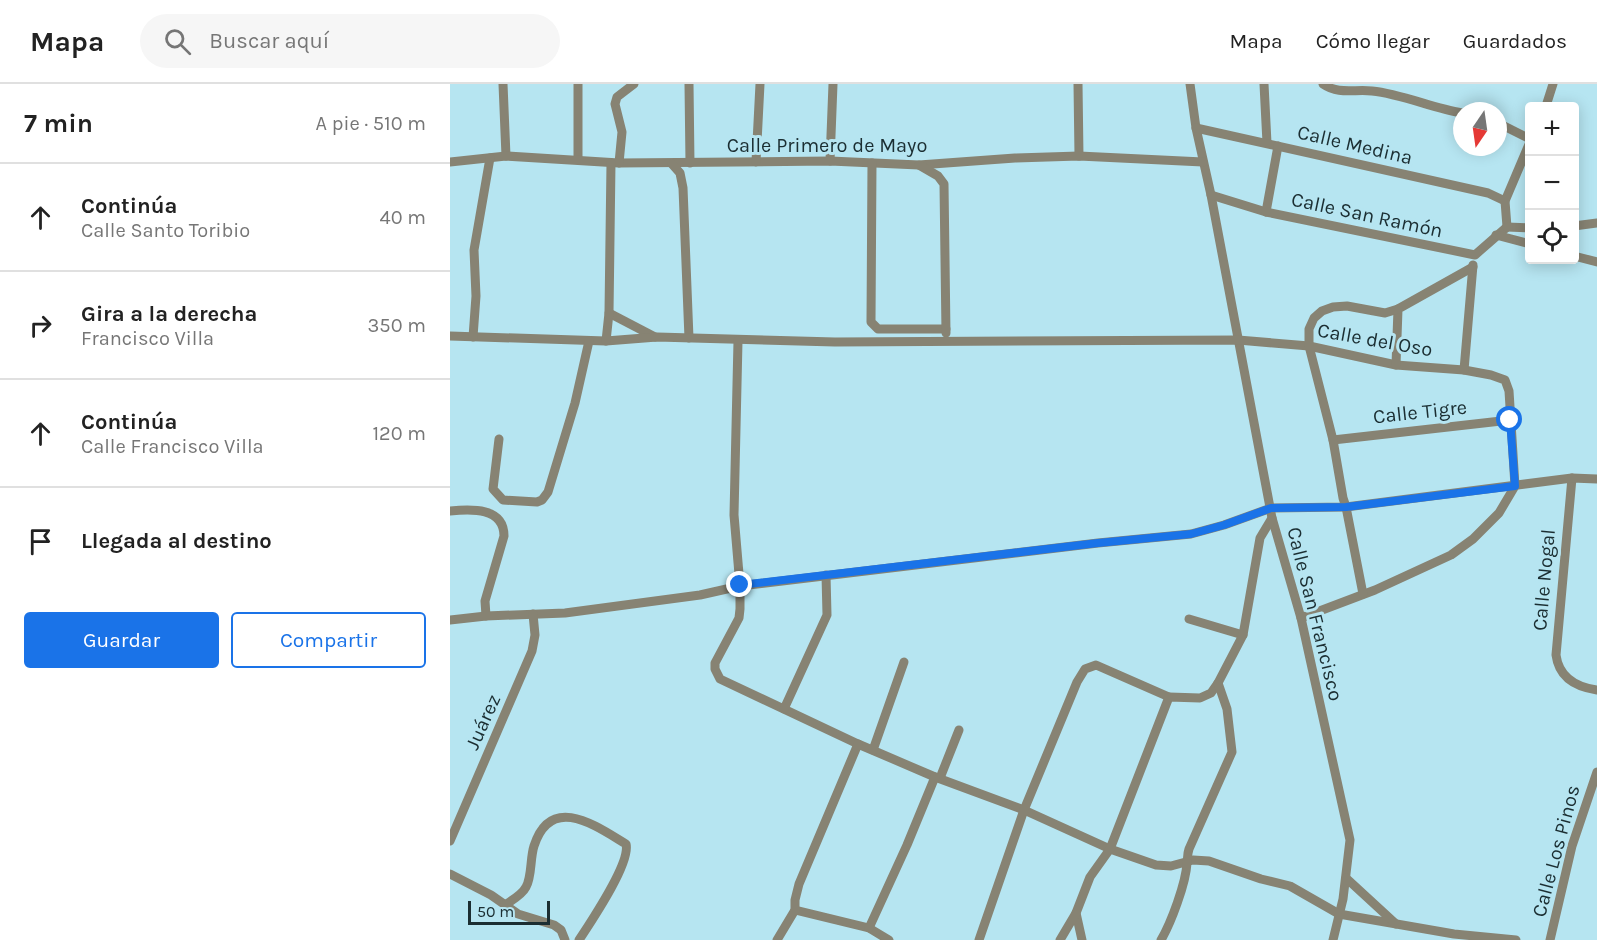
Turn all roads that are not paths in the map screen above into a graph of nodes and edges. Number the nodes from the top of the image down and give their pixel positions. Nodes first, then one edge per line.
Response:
1 (503, 84) edge
2 (578, 84) edge
3 (634, 84) edge
4 (689, 84) edge
5 (760, 84) edge
6 (833, 84) edge
7 (1078, 84) edge
8 (1190, 84) edge
9 (1264, 84) edge
10 (1323, 84) edge
11 (1553, 84) edge
12 (1370, 87) edge
13 (1547, 102) edge
14 (1453, 110) edge
15 (1196, 128) junction
16 (1507, 128) edge
17 (1525, 137) edge
18 (1267, 143) junction
19 (1278, 146) junction
20 (1525, 152) edge
21 (506, 156) junction
22 (1079, 156) junction
23 (490, 158) junction
24 (578, 159) junction
25 (830, 161) junction
26 (450, 162) edge
27 (756, 162) junction
28 (1203, 162) junction
29 (615, 163) junction
30 (690, 163) junction
31 (872, 163) junction
32 (672, 164) junction
33 (919, 165) junction
34 (1211, 195) junction
35 (1505, 201) junction
36 (1266, 212) junction
37 (1597, 224) edge
38 (1507, 226) junction
39 (1579, 226) edge
40 (1525, 228) edge
41 (1496, 235) junction
42 (1525, 243) edge
43 (1475, 255) junction
44 (1579, 257) edge
45 (1597, 262) edge
46 (1473, 267) junction
47 (1398, 309) junction
48 (609, 313) junction
49 (946, 329) junction
50 (450, 336) edge
51 (474, 337) junction
52 (657, 337) junction
53 (689, 338) junction
54 (1238, 340) junction
55 (589, 341) junction
56 (738, 341) junction
57 (946, 341) junction
58 (606, 342) junction
59 (1309, 346) junction
60 (1396, 365) junction
61 (1464, 370) junction
62 (1510, 420) junction
63 (499, 439) dead end
64 (1333, 440) junction
65 (1572, 478) junction
66 (1597, 479) edge
67 (1515, 486) junction
68 (1346, 507) junction
69 (450, 511) edge
70 (1271, 513) junction
71 (826, 575) junction
72 (740, 585) junction
73 (1363, 594) junction
74 (533, 614) junction
75 (486, 616) junction
76 (1301, 618) junction
77 (1189, 619) dead end
78 (450, 620) edge
79 (1243, 635) junction
80 (904, 662) dead end
81 (1218, 683) junction
82 (1597, 690) edge
83 (1169, 697) junction
84 (784, 709) junction
85 (959, 730) dead end
86 (858, 744) junction
87 (873, 750) junction
88 (1597, 774) edge
89 (937, 777) junction
90 (1024, 810) junction
91 (450, 841) edge
92 (1110, 849) junction
93 (1188, 862) junction
94 (450, 874) edge
95 (1346, 878) junction
96 (505, 905) junction
97 (795, 910) junction
98 (1076, 913) junction
99 (1339, 914) junction
100 (1396, 924) junction
101 (869, 928) junction
102 (565, 940) edge
103 (579, 940) edge
104 (777, 940) edge
105 (889, 940) edge
106 (979, 940) edge
107 (1060, 940) edge
108 (1082, 940) edge
109 (1161, 940) edge
110 (1333, 940) edge
111 (1516, 940) edge
112 (1550, 940) edge

1 - 21 street
2 - 24 street
3 - 29 street
4 - 30 street
5 - 27 street
6 - 25 street
7 - 22 street
8 - 15 street, Calle San Francisco
9 - 18 street
10 - 12 street
11 - 13 street
12 - 14 street
15 - 18 street, Calle Medina
15 - 28 street, Calle San Francisco
16 - 17 street
18 - 19 street, Calle Medina
19 - 35 street, Calle Medina
19 - 36 street
20 - 35 street
21 - 23 street, Calle Primero de Mayo
21 - 24 street, Calle Primero de Mayo
22 - 28 street, Calle Primero de Mayo
22 - 33 street, Calle Primero de Mayo
23 - 26 street, Calle Primero de Mayo
23 - 51 street
24 - 29 street, Calle Primero de Mayo
25 - 27 street, Calle Primero de Mayo
25 - 31 street, Calle Primero de Mayo
27 - 30 street, Calle Primero de Mayo
28 - 34 street, Calle San Francisco
29 - 32 street, Calle Primero de Mayo
29 - 48 street
30 - 32 street, Calle Primero de Mayo
31 - 33 street, Calle Primero de Mayo
31 - 49 street
32 - 53 street
33 - 49 street
34 - 36 street, Calle San Ramón
34 - 54 street, Calle San Francisco
35 - 38 street
36 - 43 street, Calle San Ramón
37 - 39 street
38 - 40 street
38 - 41 street
41 - 42 street
41 - 43 street
43 - 46 street
44 - 45 street
46 - 47 street
46 - 61 street
47 - 59 street
47 - 60 street
48 - 52 street
48 - 58 street
49 - 57 street
50 - 51 street, Calle del Oso
51 - 55 street, Calle del Oso
52 - 53 street, Calle del Oso
52 - 58 street, Calle del Oso
53 - 56 street, Calle del Oso
54 - 57 street, Calle del Oso
54 - 59 street, Calle del Oso
54 - 70 street, Calle San Francisco
55 - 58 street, Calle del Oso
55 - 63 street
56 - 57 street, Calle del Oso
56 - 72 street
59 - 60 street, Calle del Oso
59 - 64 street
60 - 61 street, Calle del Oso
61 - 62 street, Calle del Oso
62 - 64 street, Calle Tigre
62 - 67 street
64 - 68 street
65 - 66 street
65 - 67 street
65 - 82 street, Calle Nogal
67 - 68 street
67 - 73 street
68 - 70 street
68 - 73 street
69 - 75 street
70 - 71 street
70 - 76 street, Calle San Francisco
70 - 79 street
71 - 72 street
71 - 84 street
72 - 74 street
72 - 84 street
73 - 76 street
74 - 75 street
74 - 91 street, Juárez
75 - 78 street
76 - 95 street, Calle San Francisco
77 - 79 street
79 - 81 street
80 - 87 street
81 - 83 street
81 - 93 street
83 - 90 street
83 - 92 street
84 - 86 street
85 - 89 street
86 - 87 street
86 - 97 street
87 - 89 street
88 - 112 street, Calle Los Pinos
89 - 90 street
89 - 101 street
90 - 92 street
90 - 106 street
92 - 93 street
92 - 98 street
93 - 99 street
93 - 109 street
94 - 96 street
95 - 99 street, Calle San Francisco
95 - 100 street
96 - 102 street
96 - 103 street
97 - 101 street
97 - 104 street
98 - 107 street
98 - 108 street
99 - 100 street
99 - 110 street, Calle San Francisco
100 - 111 street
101 - 105 street

